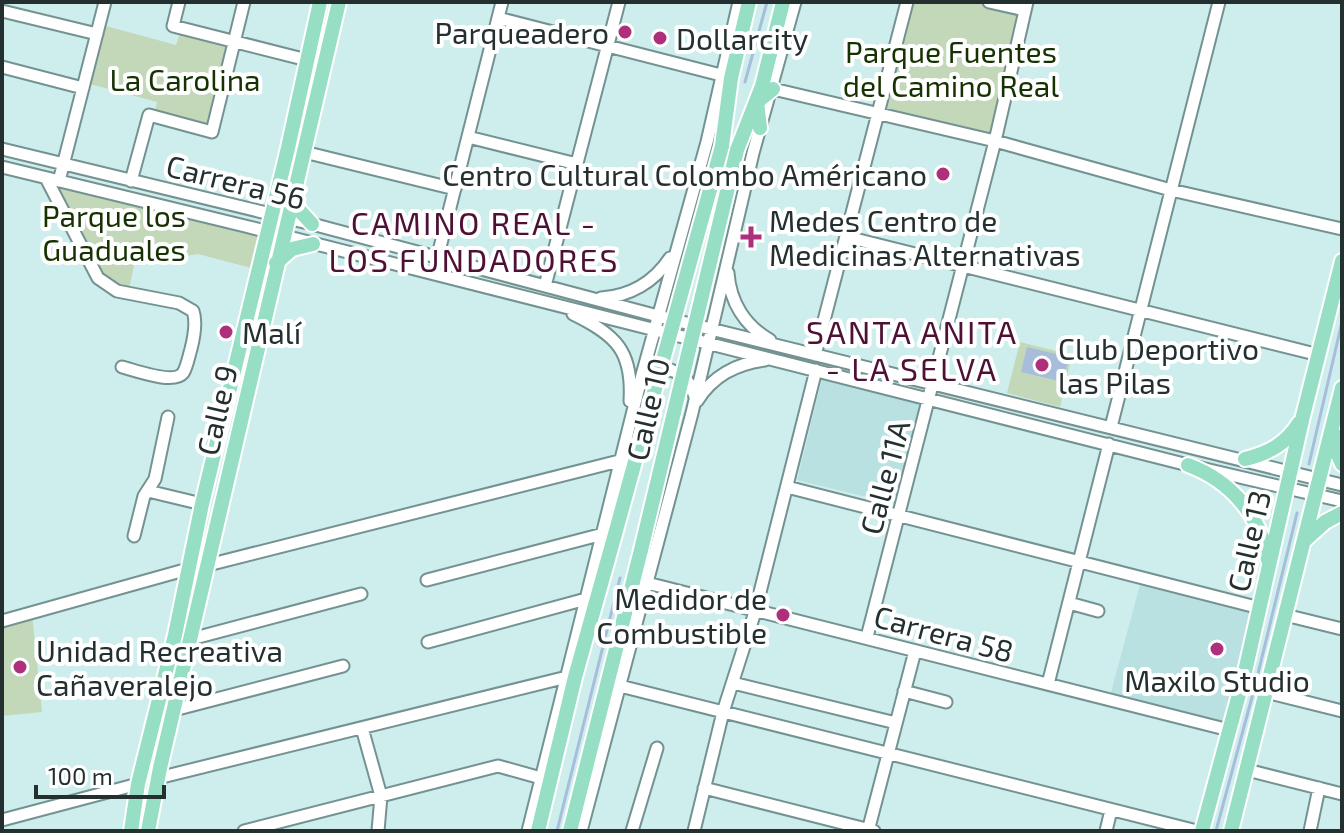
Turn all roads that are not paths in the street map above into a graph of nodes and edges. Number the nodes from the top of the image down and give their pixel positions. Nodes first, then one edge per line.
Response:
1 (105, 2) edge
2 (179, 2) edge
3 (244, 2) edge
4 (320, 2) edge
5 (502, 2) edge
6 (619, 2) edge
7 (739, 2) edge
8 (749, 2) edge
9 (783, 2) edge
10 (795, 2) edge
11 (907, 2) edge
12 (989, 2) edge
13 (1219, 2) edge
14 (336, 5) edge
15 (1026, 6) edge
16 (2, 11) edge
17 (498, 18) junction
18 (97, 34) junction
19 (235, 42) junction
20 (608, 47) junction
21 (307, 60) junction
22 (2, 67) edge
23 (726, 76) junction
24 (83, 88) junction
25 (773, 89) junction
26 (757, 102) junction
27 (879, 115) junction
28 (760, 128) junction
29 (468, 137) junction
30 (995, 141) junction
31 (2, 149) edge
32 (304, 152) junction
33 (577, 164) junction
34 (63, 165) junction
35 (2, 167) edge
36 (46, 178) junction
37 (59, 181) junction
38 (131, 181) junction
39 (455, 189) junction
40 (1171, 190) junction
41 (293, 196) junction
42 (272, 215) junction
43 (288, 219) junction
44 (312, 224) junction
45 (1342, 229) edge
46 (268, 232) junction
47 (283, 236) junction
48 (847, 237) junction
49 (313, 244) junction
50 (676, 247) junction
51 (437, 259) junction
52 (729, 260) junction
53 (1342, 261) edge
54 (276, 264) junction
55 (963, 266) junction
56 (671, 269) junction
57 (724, 279) junction
58 (668, 282) junction
59 (545, 286) junction
60 (720, 294) junction
61 (584, 297) junction
62 (554, 305) junction
63 (1141, 311) junction
64 (658, 316) junction
65 (655, 329) junction
66 (680, 329) junction
67 (712, 329) junction
68 (709, 343) junction
69 (797, 350) junction
70 (815, 355) junction
71 (1319, 355) junction
72 (783, 362) junction
73 (122, 367) dead end
74 (644, 370) junction
75 (816, 370) junction
76 (700, 378) junction
77 (933, 383) junction
78 (1342, 388) edge
79 (695, 398) junction
80 (929, 398) junction
81 (692, 413) junction
82 (1303, 416) junction
83 (168, 417) dead end
84 (1335, 419) junction
85 (1111, 427) junction
86 (629, 428) junction
87 (1109, 444) junction
88 (1245, 459) junction
89 (623, 460) junction
90 (230, 463) junction
91 (1342, 464) edge
92 (1188, 465) junction
93 (1290, 471) junction
94 (1320, 479) junction
95 (208, 482) junction
96 (1342, 485) edge
97 (787, 487) junction
98 (1287, 487) junction
99 (148, 491) junction
100 (1316, 494) junction
101 (1342, 501) edge
102 (202, 506) junction
103 (1342, 513) edge
104 (899, 515) junction
105 (609, 534) junction
106 (134, 536) dead end
107 (214, 536) junction
108 (1305, 540) junction
109 (1080, 561) junction
110 (208, 565) junction
111 (1269, 565) junction
112 (188, 569) junction
113 (644, 577) junction
114 (427, 580) dead end
115 (595, 583) junction
116 (361, 594) dead end
117 (586, 599) junction
118 (1069, 603) junction
119 (1260, 608) junction
120 (1098, 611) dead end
121 (755, 612) junction
122 (1285, 615) junction
123 (2, 621) edge
124 (1342, 629) edge
125 (867, 637) junction
126 (191, 639) junction
127 (428, 642) dead end
128 (915, 651) junction
129 (186, 662) junction
130 (343, 666) dead end
131 (166, 674) junction
132 (567, 677) junction
133 (733, 683) junction
134 (1048, 684) junction
135 (620, 686) junction
136 (904, 691) junction
137 (1266, 692) junction
138 (946, 702) dead end
139 (174, 710) junction
140 (1342, 711) edge
141 (723, 712) junction
142 (896, 723) junction
143 (362, 728) junction
144 (1229, 730) junction
145 (150, 739) junction
146 (657, 748) dead end
147 (888, 753) junction
148 (1247, 770) junction
149 (159, 773) junction
150 (541, 778) junction
151 (138, 784) junction
152 (704, 788) junction
153 (1319, 788) junction
154 (1342, 794) edge
155 (381, 796) junction
156 (1111, 810) junction
157 (2, 820) edge
158 (577, 827) edge
159 (533, 830) edge
160 (131, 831) edge
161 (148, 831) edge
162 (244, 831) edge
163 (378, 831) edge
164 (632, 831) edge
165 (694, 831) edge
166 (870, 831) edge
167 (1106, 831) edge
168 (1199, 831) edge
169 (1231, 831) edge
170 (1310, 831) edge

1 - 18 street
2 - 19 street
3 - 19 street
4 - 21 main road, Calle 9
5 - 17 street
6 - 20 street
7 - 23 street, Calle 10
8 - 23 main road, Calle 10
9 - 26 main road, Calle 10
10 - 25 street, Calle 10
11 - 27 street
12 - 15 street
13 - 40 street
14 - 32 main road, Calle 9
15 - 30 street, Calle 11A
16 - 18 street
17 - 20 street
17 - 29 street
18 - 24 street
19 - 21 street
19 - 38 street
20 - 23 street
20 - 33 street
21 - 42 main road, Calle 9
22 - 24 street
23 - 50 street, Calle 10
23 - 105 main road, Calle 10, bridge
24 - 34 street
25 - 26 main road
25 - 27 street
25 - 28 street, Calle 10
26 - 28 main road
26 - 113 main road, Calle 10, bridge
27 - 30 street
27 - 48 street
28 - 52 street, Calle 10
29 - 33 street
29 - 39 street
30 - 40 street
30 - 55 street, Calle 11A
31 - 34 street, Carrera 56
32 - 39 street
32 - 41 main road, Calle 9
33 - 59 street
34 - 37 street
34 - 38 street, Carrera 56
35 - 36 street, Carrera 56
36 - 37 street, Carrera 56
36 - 73 street
37 - 46 street, Carrera 56
38 - 42 street, Carrera 56
39 - 51 street
40 - 45 street
40 - 63 street
41 - 43 main road, Calle 9
41 - 44 main road
42 - 43 street, Carrera 56
42 - 46 main road, Calle 9
43 - 44 street, Carrera 56
43 - 47 main road, Calle 9
44 - 51 street, Carrera 56
46 - 47 street, Carrera 56
46 - 95 main road, Calle 9
47 - 49 street, Carrera 56
47 - 54 main road, Calle 9
48 - 55 street
48 - 70 street
49 - 54 main road
49 - 62 street, Carrera 56
50 - 56 street, Calle 10
50 - 61 street
51 - 59 street, Carrera 56
52 - 57 street, Calle 10
52 - 69 street
53 - 71 main road, Calle 13
54 - 90 main road, Calle 9
55 - 63 street
55 - 77 street, Calle 11A
56 - 57 street
56 - 58 street, Calle 10
57 - 60 street, Calle 10
58 - 64 street, Calle 10
58 - 66 street
59 - 61 street, Carrera 56
60 - 66 street
60 - 67 street, Calle 10
61 - 64 street, Carrera 56
62 - 65 street, Carrera 56
62 - 86 street
63 - 71 street
63 - 85 street
64 - 65 street, Calle 10
64 - 66 street, Carrera 56
65 - 66 street, Carrera 56
65 - 74 street, Calle 10
66 - 67 street, Carrera 56
66 - 68 street, Carrera 56
66 - 74 street
66 - 76 street
67 - 68 street, Calle 10
67 - 69 street, Carrera 56
68 - 72 street, Carrera 56
68 - 76 street, Calle 10
69 - 70 street, Carrera 56
70 - 77 street, Carrera 56
71 - 82 main road, Calle 13
72 - 75 street, Carrera 56
72 - 81 street
74 - 79 street
74 - 86 street, Calle 10
75 - 80 street, Carrera 56
75 - 97 street
76 - 79 street, Calle 10
77 - 80 street, Calle 11A
77 - 85 street, Carrera 56
78 - 84 main road, Calle 13
79 - 81 street, Calle 10
80 - 87 street, Carrera 56
80 - 104 street, Calle 11A
81 - 113 street, Calle 10
82 - 88 main road
82 - 93 main road, Calle 13
83 - 99 street
84 - 91 main road
84 - 94 main road, Calle 13
85 - 88 street, Carrera 56
86 - 89 street, Calle 10
87 - 92 street, Carrera 56
87 - 109 street
88 - 93 street, Carrera 56
89 - 105 street, Calle 10
89 - 110 street
90 - 95 main road
90 - 107 main road, Calle 9
92 - 98 street, Carrera 56
92 - 111 main road
93 - 94 street, Carrera 56
93 - 98 main road, Calle 13
94 - 96 street, Carrera 56
94 - 100 main road, Calle 13
95 - 102 main road, Calle 9
97 - 104 street
97 - 121 street
98 - 100 street, Carrera 56
98 - 111 main road, Calle 13
99 - 102 street
99 - 106 street
100 - 101 street, Carrera 56
100 - 108 main road, Calle 13
102 - 107 main road
102 - 112 main road, Calle 9
103 - 108 main road
104 - 109 street
104 - 125 street, Calle 11A
105 - 114 street
105 - 115 main road, Calle 10
107 - 110 main road, Calle 9
108 - 122 main road, Calle 13
109 - 118 street
109 - 119 street
110 - 126 main road, Calle 9
111 - 119 main road, Calle 13
112 - 123 street
112 - 131 main road, Calle 9
113 - 121 street, Carrera 58
113 - 135 street, Calle 10
113 - 158 main road, Calle 10
115 - 117 street, Calle 10
115 - 159 main road, Calle 10
116 - 126 street
117 - 127 street
117 - 132 street, Calle 10
118 - 120 street
118 - 134 street
119 - 144 main road, Calle 13
121 - 125 street, Carrera 58
121 - 133 street
122 - 124 street
122 - 137 main road, Calle 13
125 - 128 street, Carrera 58
126 - 129 main road, Calle 9
128 - 134 street, Carrera 58
128 - 136 street
129 - 131 main road
129 - 139 main road, Calle 9
130 - 139 street
131 - 145 main road, Calle 9
132 - 143 street
132 - 150 street, Calle 10
133 - 141 street
133 - 142 street
134 - 144 street, Carrera 58
135 - 141 street
135 - 158 street, Calle 10
136 - 138 street
136 - 142 street
137 - 140 street
137 - 148 main road, Calle 13
139 - 149 main road, Calle 9
141 - 147 street
141 - 152 street
142 - 147 street
143 - 149 street
143 - 155 street
144 - 168 main road, Calle 13
145 - 149 main road
145 - 151 main road, Calle 9
146 - 164 street
147 - 156 street
147 - 166 street
148 - 153 street
148 - 169 main road, Calle 13
149 - 161 main road, Calle 9
150 - 155 street
150 - 159 street, Calle 10
151 - 157 street
151 - 160 main road, Calle 9
152 - 165 street
152 - 166 street
153 - 154 street
153 - 170 street
155 - 162 street
155 - 163 street
156 - 167 street
156 - 168 street

